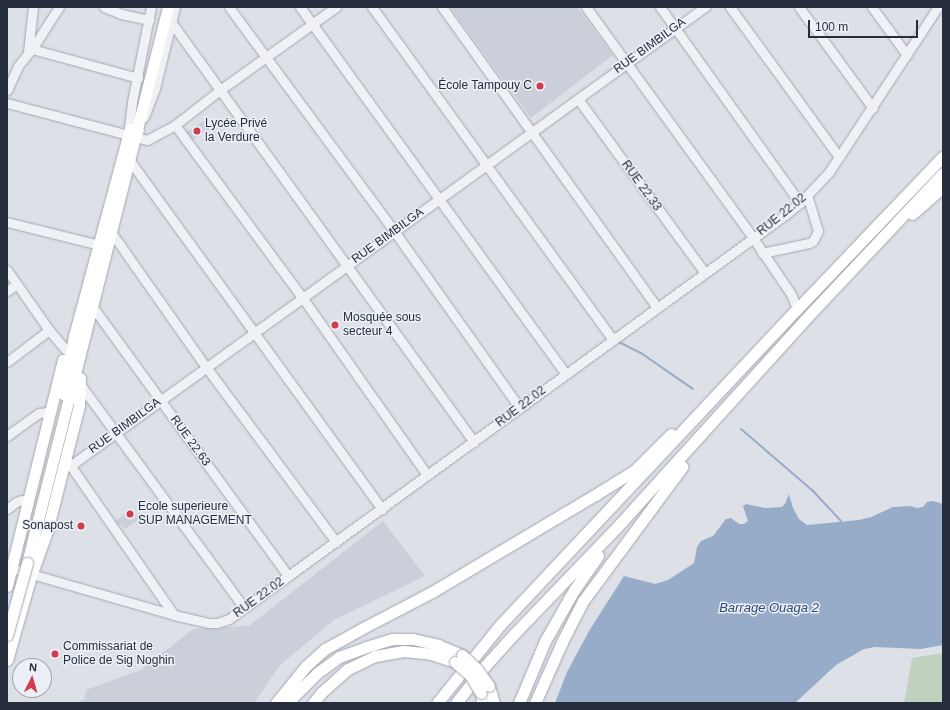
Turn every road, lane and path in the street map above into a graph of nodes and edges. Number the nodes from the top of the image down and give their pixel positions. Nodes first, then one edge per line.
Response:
1 (33, 7) edge
2 (59, 7) edge
3 (104, 7) edge
4 (151, 7) edge
5 (161, 7) edge
6 (168, 7) edge
7 (175, 7) edge
8 (229, 7) edge
9 (300, 7) edge
10 (336, 7) edge
11 (372, 7) edge
12 (442, 7) edge
13 (586, 7) edge
14 (660, 7) edge
15 (705, 7) edge
16 (730, 7) edge
17 (799, 7) edge
18 (872, 7) edge
19 (938, 7) edge
20 (149, 20) junction
21 (171, 22) junction
22 (312, 24) junction
23 (676, 28) junction
24 (30, 50) junction
25 (907, 56) junction
26 (267, 57) junction
27 (627, 63) junction
28 (138, 78) junction
29 (7, 90) edge
30 (220, 90) junction
31 (578, 99) junction
32 (7, 103) edge
33 (872, 108) junction
34 (175, 125) junction
35 (532, 131) junction
36 (132, 136) junction
37 (943, 156) edge
38 (839, 157) junction
39 (130, 161) junction
40 (487, 164) junction
41 (943, 173) edge
42 (943, 187) edge
43 (803, 199) junction
44 (438, 200) junction
45 (7, 222) edge
46 (394, 231) junction
47 (111, 232) junction
48 (754, 238) junction
49 (100, 245) junction
50 (870, 249) junction
51 (762, 253) junction
52 (347, 265) junction
53 (7, 270) edge
54 (705, 273) junction
55 (16, 284) junction
56 (7, 291) edge
57 (302, 297) junction
58 (92, 306) junction
59 (658, 307) junction
60 (797, 308) junction
61 (49, 330) junction
62 (254, 332) junction
63 (80, 337) junction
64 (613, 340) junction
65 (66, 350) junction
66 (750, 360) junction
67 (7, 362) edge
68 (206, 367) junction
69 (757, 373) junction
70 (566, 374) junction
71 (79, 383) junction
72 (160, 400) junction
73 (65, 403) junction
74 (520, 408) junction
75 (49, 412) junction
76 (115, 433) junction
77 (7, 436) edge
78 (474, 442) junction
79 (68, 462) junction
80 (427, 475) junction
81 (28, 502) junction
82 (7, 509) edge
83 (382, 509) junction
84 (617, 527) junction
85 (336, 542) junction
86 (9, 568) edge
87 (31, 576) junction
88 (288, 576) junction
89 (7, 586) edge
90 (244, 608) junction
91 (7, 614) edge
92 (174, 615) junction
93 (7, 635) edge
94 (459, 659) junction
95 (7, 660) edge
96 (484, 694) edge
97 (276, 703) edge
98 (287, 703) edge
99 (313, 703) edge
100 (438, 703) edge
101 (456, 703) edge
102 (494, 703) edge
103 (520, 703) edge
104 (535, 703) edge

1 - 24 street
2 - 24 street
3 - 20 street
4 - 20 street
5 - 36 main road
6 - 36 main road
7 - 21 street
8 - 26 street
9 - 22 street
10 - 22 street
11 - 40 street
12 - 35 street
13 - 27 street
14 - 23 street
15 - 23 street, RUE BIMBILGA
16 - 38 street
17 - 33 street
18 - 25 street
19 - 25 street, RUE 22.02
20 - 28 street
21 - 30 street
21 - 36 street
22 - 26 street
22 - 44 street
23 - 27 street, RUE BIMBILGA
23 - 43 street
24 - 28 street
24 - 29 street
25 - 33 street, RUE 22.02
26 - 30 street
26 - 46 street
27 - 31 street, RUE BIMBILGA
27 - 48 street
28 - 36 street
30 - 34 street
30 - 52 street
31 - 35 street, RUE BIMBILGA
31 - 54 street, RUE 22.33
32 - 36 street
33 - 38 street, RUE 22.02
34 - 36 street
34 - 57 street
35 - 40 street, RUE BIMBILGA
35 - 59 street
36 - 39 main road
36 - 49 main road
37 - 60 main road
38 - 43 street, RUE 22.02
39 - 47 main road
39 - 62 street
40 - 44 street, RUE BIMBILGA
40 - 64 street
41 - 50 main road
42 - 50 main road
43 - 48 street, RUE 22.02
43 - 51 street
44 - 46 street, RUE BIMBILGA
44 - 70 street
45 - 49 street
46 - 52 street, RUE BIMBILGA
46 - 74 street
47 - 58 main road
47 - 68 street
48 - 51 street
48 - 54 street, RUE 22.02
49 - 63 main road
50 - 69 main road
51 - 60 street
52 - 57 street, RUE BIMBILGA
52 - 78 street
53 - 55 street
54 - 59 street, RUE 22.02
55 - 56 street
55 - 61 street
57 - 62 street, RUE BIMBILGA
57 - 80 street
58 - 63 main road
58 - 72 street, RUE 22.63
59 - 64 street, RUE 22.02
60 - 66 main road
61 - 65 street
61 - 67 street
62 - 68 street, RUE BIMBILGA
62 - 83 street
63 - 65 main road
63 - 71 main road
63 - 73 main road
64 - 70 street, RUE 22.02
65 - 75 main road
66 - 97 main road
66 - 100 main road
68 - 72 street, RUE BIMBILGA
68 - 85 street
69 - 84 main road
69 - 104 main road
70 - 74 street, RUE 22.02
71 - 76 street
71 - 79 main road
72 - 76 street, RUE BIMBILGA
72 - 88 street, RUE 22.63
73 - 91 main road
73 - 93 main road, bridge
74 - 78 street, RUE 22.02
75 - 77 street
75 - 81 main road
76 - 79 street, RUE BIMBILGA
76 - 90 street
78 - 80 street, RUE 22.02
79 - 87 main road
79 - 92 street
80 - 83 street, RUE 22.02
81 - 82 street
81 - 86 main road
83 - 85 street, RUE 22.02
84 - 101 main road
84 - 103 main road
85 - 88 street, RUE 22.02
86 - 87 street, RUE 22.02
86 - 89 main road
87 - 92 street, RUE 22.02
87 - 95 main road
88 - 90 street, RUE 22.02
90 - 92 street, RUE 22.02
94 - 96 main road, bridge
94 - 98 main road
94 - 99 main road
96 - 102 main road

